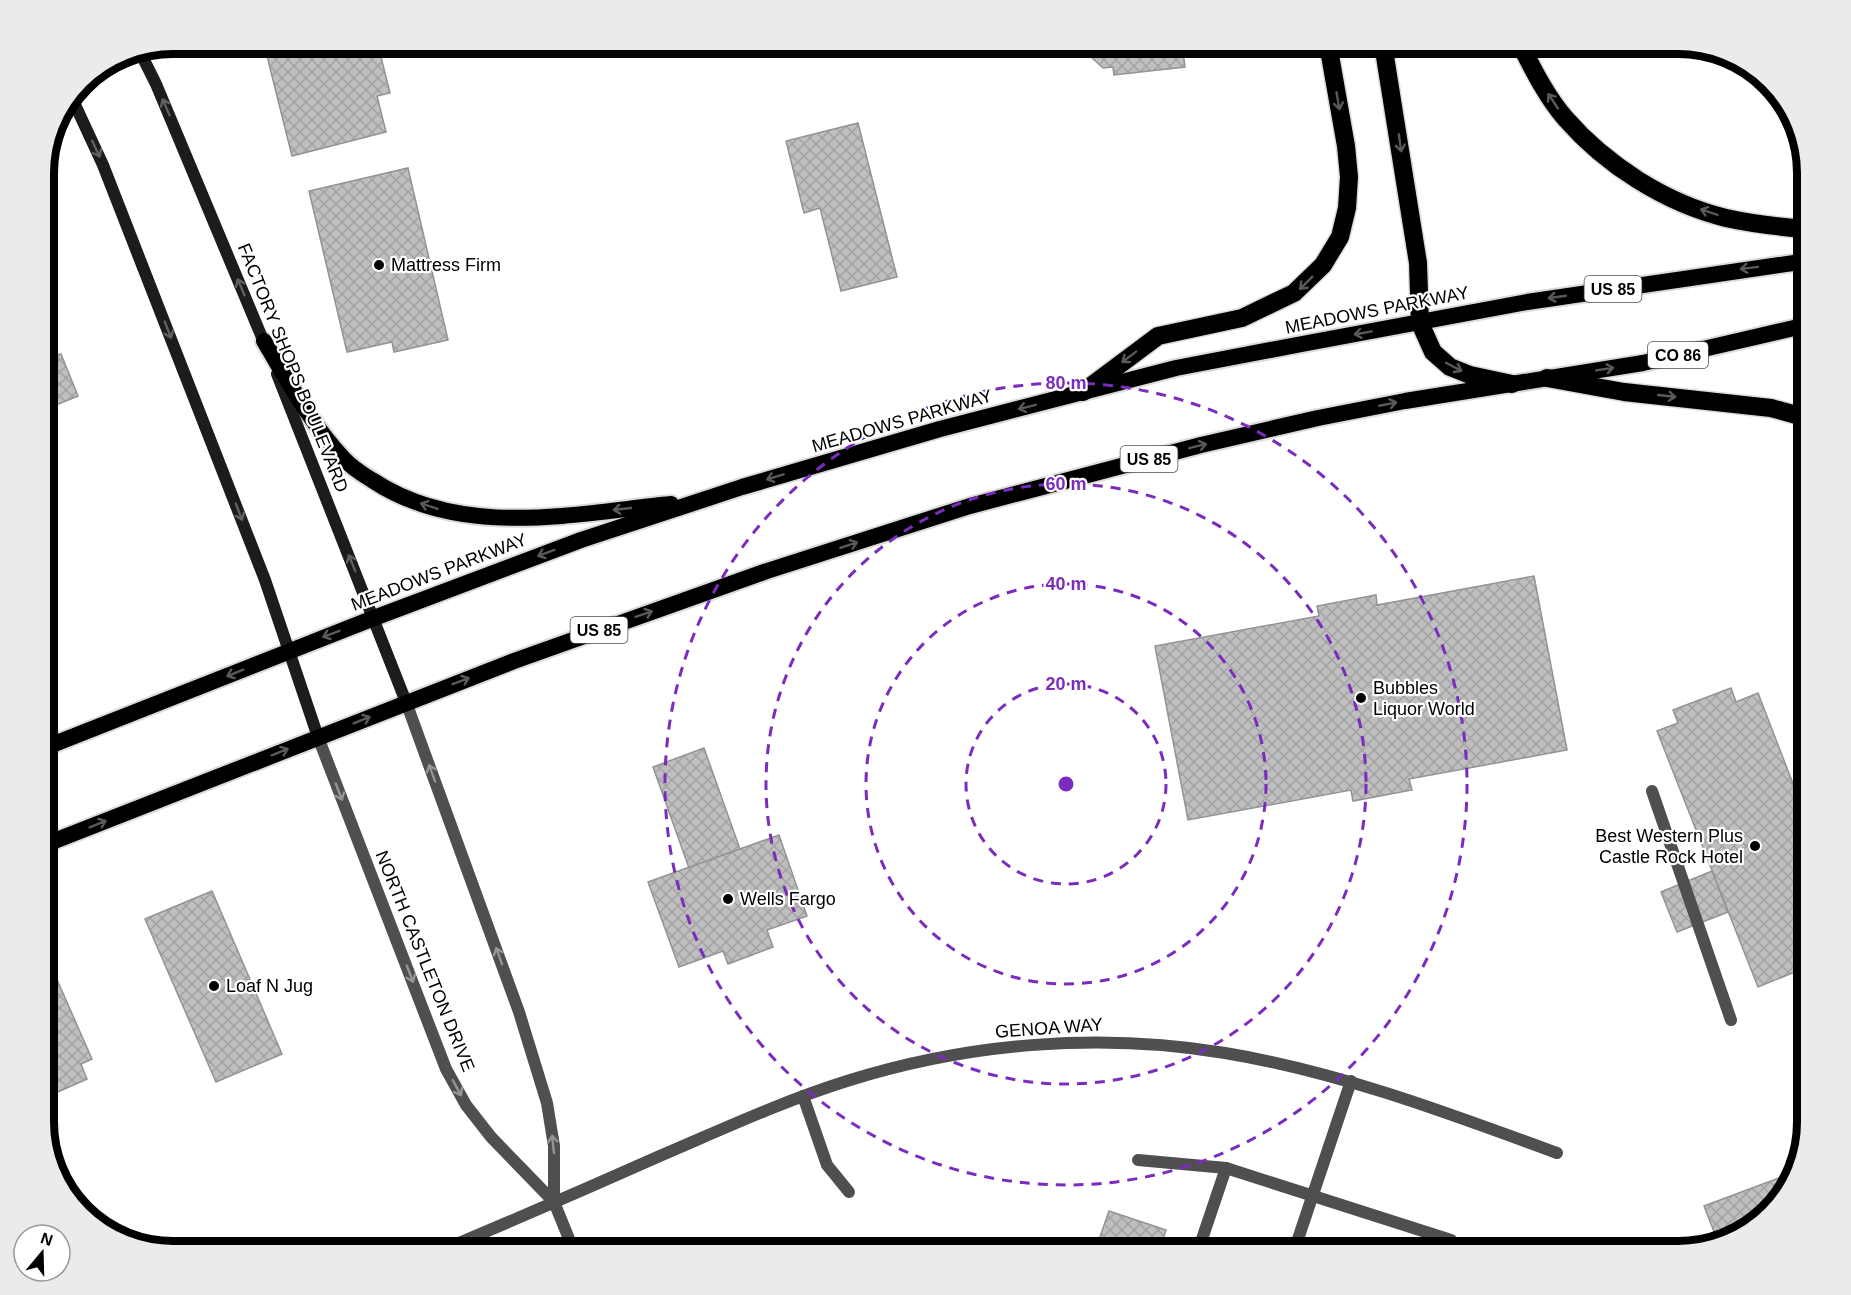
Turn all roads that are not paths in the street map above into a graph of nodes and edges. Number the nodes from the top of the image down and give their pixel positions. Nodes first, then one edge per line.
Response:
1 (1330, 54) edge
2 (1385, 54) edge
3 (1525, 54) edge
4 (144, 58) edge
5 (76, 105) edge
6 (1797, 228) edge
7 (1797, 263) edge
8 (1420, 322) junction
9 (1797, 328) edge
10 (264, 341) junction
11 (1547, 378) junction
12 (1512, 384) junction
13 (1083, 392) junction
14 (1797, 414) edge
15 (701, 501) junction
16 (374, 618) junction
17 (289, 651) junction
18 (406, 702) junction
19 (318, 737) junction
20 (54, 744) edge
21 (1652, 791) dead end
22 (54, 841) edge
23 (1731, 1020) dead end
24 (1351, 1081) junction
25 (803, 1096) junction
26 (1557, 1153) dead end
27 (1138, 1160) dead end
28 (1226, 1168) junction
29 (849, 1192) dead end
30 (1313, 1196) junction
31 (554, 1202) junction
32 (463, 1241) edge
33 (570, 1241) edge
34 (1201, 1241) edge
35 (1297, 1241) edge
36 (1451, 1241) edge

1 -> 13 highway
2 -> 8 highway
6 -> 3 highway
10 -> 4 main road, FACTORY SHOPS BOULEVARD
5 -> 17 main road
7 -> 8 highway, MEADOWS PARKWAY / US 85
8 -> 12 highway
8 -> 13 highway, MEADOWS PARKWAY / US 85
11 -> 9 highway, CO 86
15 -> 10 highway
16 -> 10 main road, FACTORY SHOPS BOULEVARD
11 - 12 highway, US 85
11 -> 14 highway, US 85
18 -> 12 highway, US 85
13 -> 15 highway, MEADOWS PARKWAY / US 85
15 -> 16 highway, MEADOWS PARKWAY / US 85
16 -> 17 highway, MEADOWS PARKWAY / US 85
16 - 18 main road, FACTORY SHOPS BOULEVARD
17 - 19 main road, NORTH CASTLETON DRIVE
17 -> 20 highway, MEADOWS PARKWAY / US 85
19 -> 18 highway, US 85
31 -> 18 street
22 -> 19 highway, US 85
19 -> 31 street, NORTH CASTLETON DRIVE
21 - 23 street
24 - 25 street, GENOA WAY
24 - 26 street, GENOA WAY
24 - 30 street
25 - 29 street
25 - 31 street, GENOA WAY
27 - 28 street
28 - 30 street
28 - 34 street
30 - 35 street
30 - 36 street
31 - 32 street, GENOA WAY
31 - 33 street

